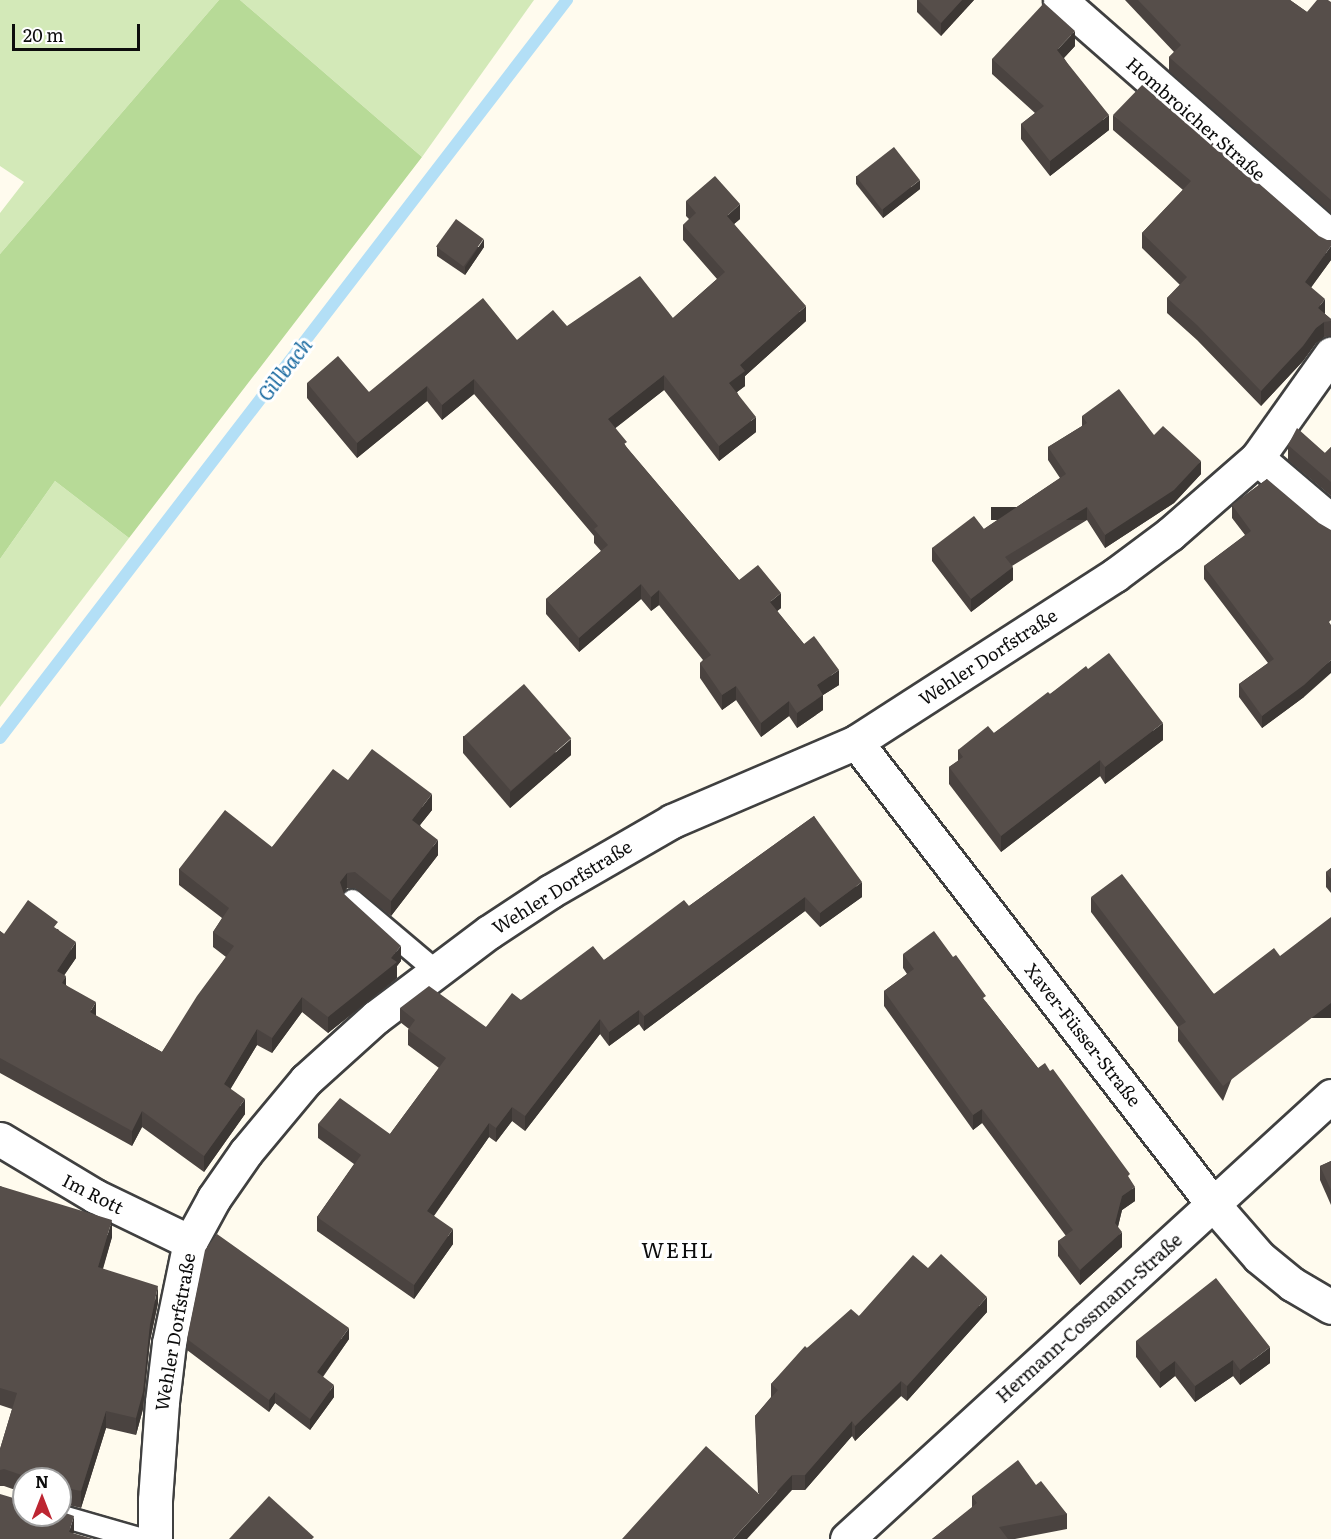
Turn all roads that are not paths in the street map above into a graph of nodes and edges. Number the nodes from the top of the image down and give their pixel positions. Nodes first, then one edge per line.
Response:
1 (1060, 0) edge
2 (1331, 237) edge
3 (1331, 354) edge
4 (1257, 458) junction
5 (1331, 521) edge
6 (856, 742) junction
7 (352, 900) edge
8 (436, 971) junction
9 (1331, 1096) edge
10 (0, 1139) edge
11 (1213, 1204) junction
12 (190, 1242) junction
13 (1331, 1306) edge
14 (72, 1519) edge
15 (142, 1539) edge
16 (155, 1539) edge
17 (847, 1539) edge

1 - 2 street, Hombroicher Straße
3 - 4 street, Wehler Dorfstraße
4 - 5 street
4 - 6 street, Wehler Dorfstraße
6 - 8 street, Wehler Dorfstraße
6 - 11 street, Xaver-Füsser-Straße
7 - 8 lane
8 - 12 street, Wehler Dorfstraße
9 - 11 street, Hermann-Cossmann-Straße
10 - 12 street, Im Rott
11 - 13 street, Xaver-Füsser-Straße
11 - 17 street, Hermann-Cossmann-Straße
12 - 16 street, Wehler Dorfstraße
14 - 15 lane

